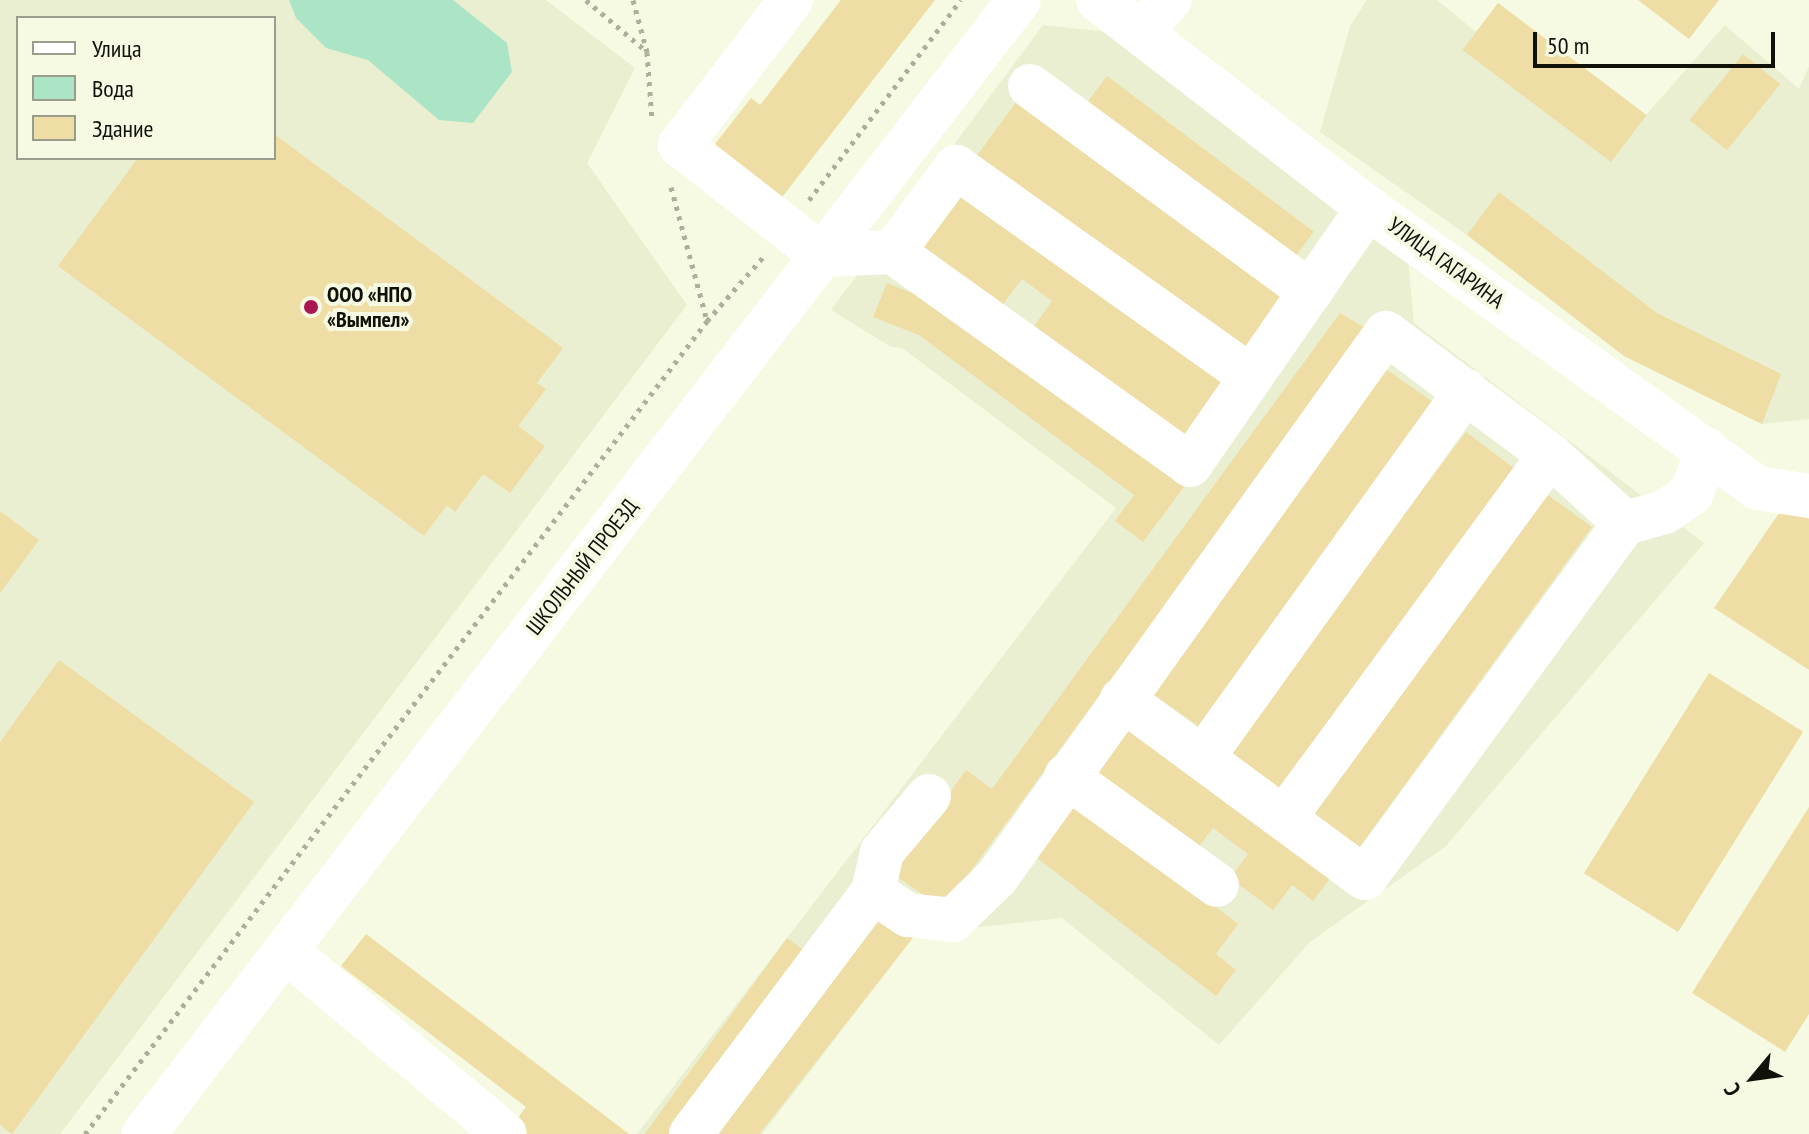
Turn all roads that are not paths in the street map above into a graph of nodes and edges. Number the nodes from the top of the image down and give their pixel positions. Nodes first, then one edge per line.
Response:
1 (791, 0) edge
2 (1019, 0) edge
3 (1098, 0) edge
4 (1155, 16) edge
5 (1030, 86) dead end
6 (1368, 208) junction
7 (893, 252) junction
8 (822, 255) junction
9 (1310, 292) junction
10 (1251, 377) junction
11 (1466, 391) junction
12 (1708, 450) junction
13 (1550, 455) junction
14 (1809, 496) edge
15 (1625, 523) junction
16 (1122, 699) junction
17 (1203, 757) junction
18 (1066, 776) junction
19 (929, 796) dead end
20 (1285, 817) junction
21 (1217, 885) dead end
22 (873, 892) junction
23 (286, 951) junction
24 (144, 1134) edge
25 (505, 1134) edge
26 (691, 1134) edge

1 - 8 street
2 - 8 street, ШКОЛЬНЫЙ ПРОЕЗД
3 - 4 street, УЛИЦА ГАГАРИНА
4 - 6 street, УЛИЦА ГАГАРИНА
5 - 9 street
6 - 9 street
6 - 12 street, УЛИЦА ГАГАРИНА
7 - 8 street
7 - 10 street
7 - 10 street
8 - 23 street, ШКОЛЬНЫЙ ПРОЕЗД
9 - 10 street
11 - 13 street
11 - 16 street
11 - 17 street
12 - 14 street, УЛИЦА ГАГАРИНА
12 - 15 street
13 - 15 street
13 - 20 street
15 - 20 street
16 - 17 street
16 - 18 street
17 - 20 street
18 - 21 street
18 - 22 street
19 - 22 street
22 - 26 street
23 - 24 street, ШКОЛЬНЫЙ ПРОЕЗД
23 - 25 street

